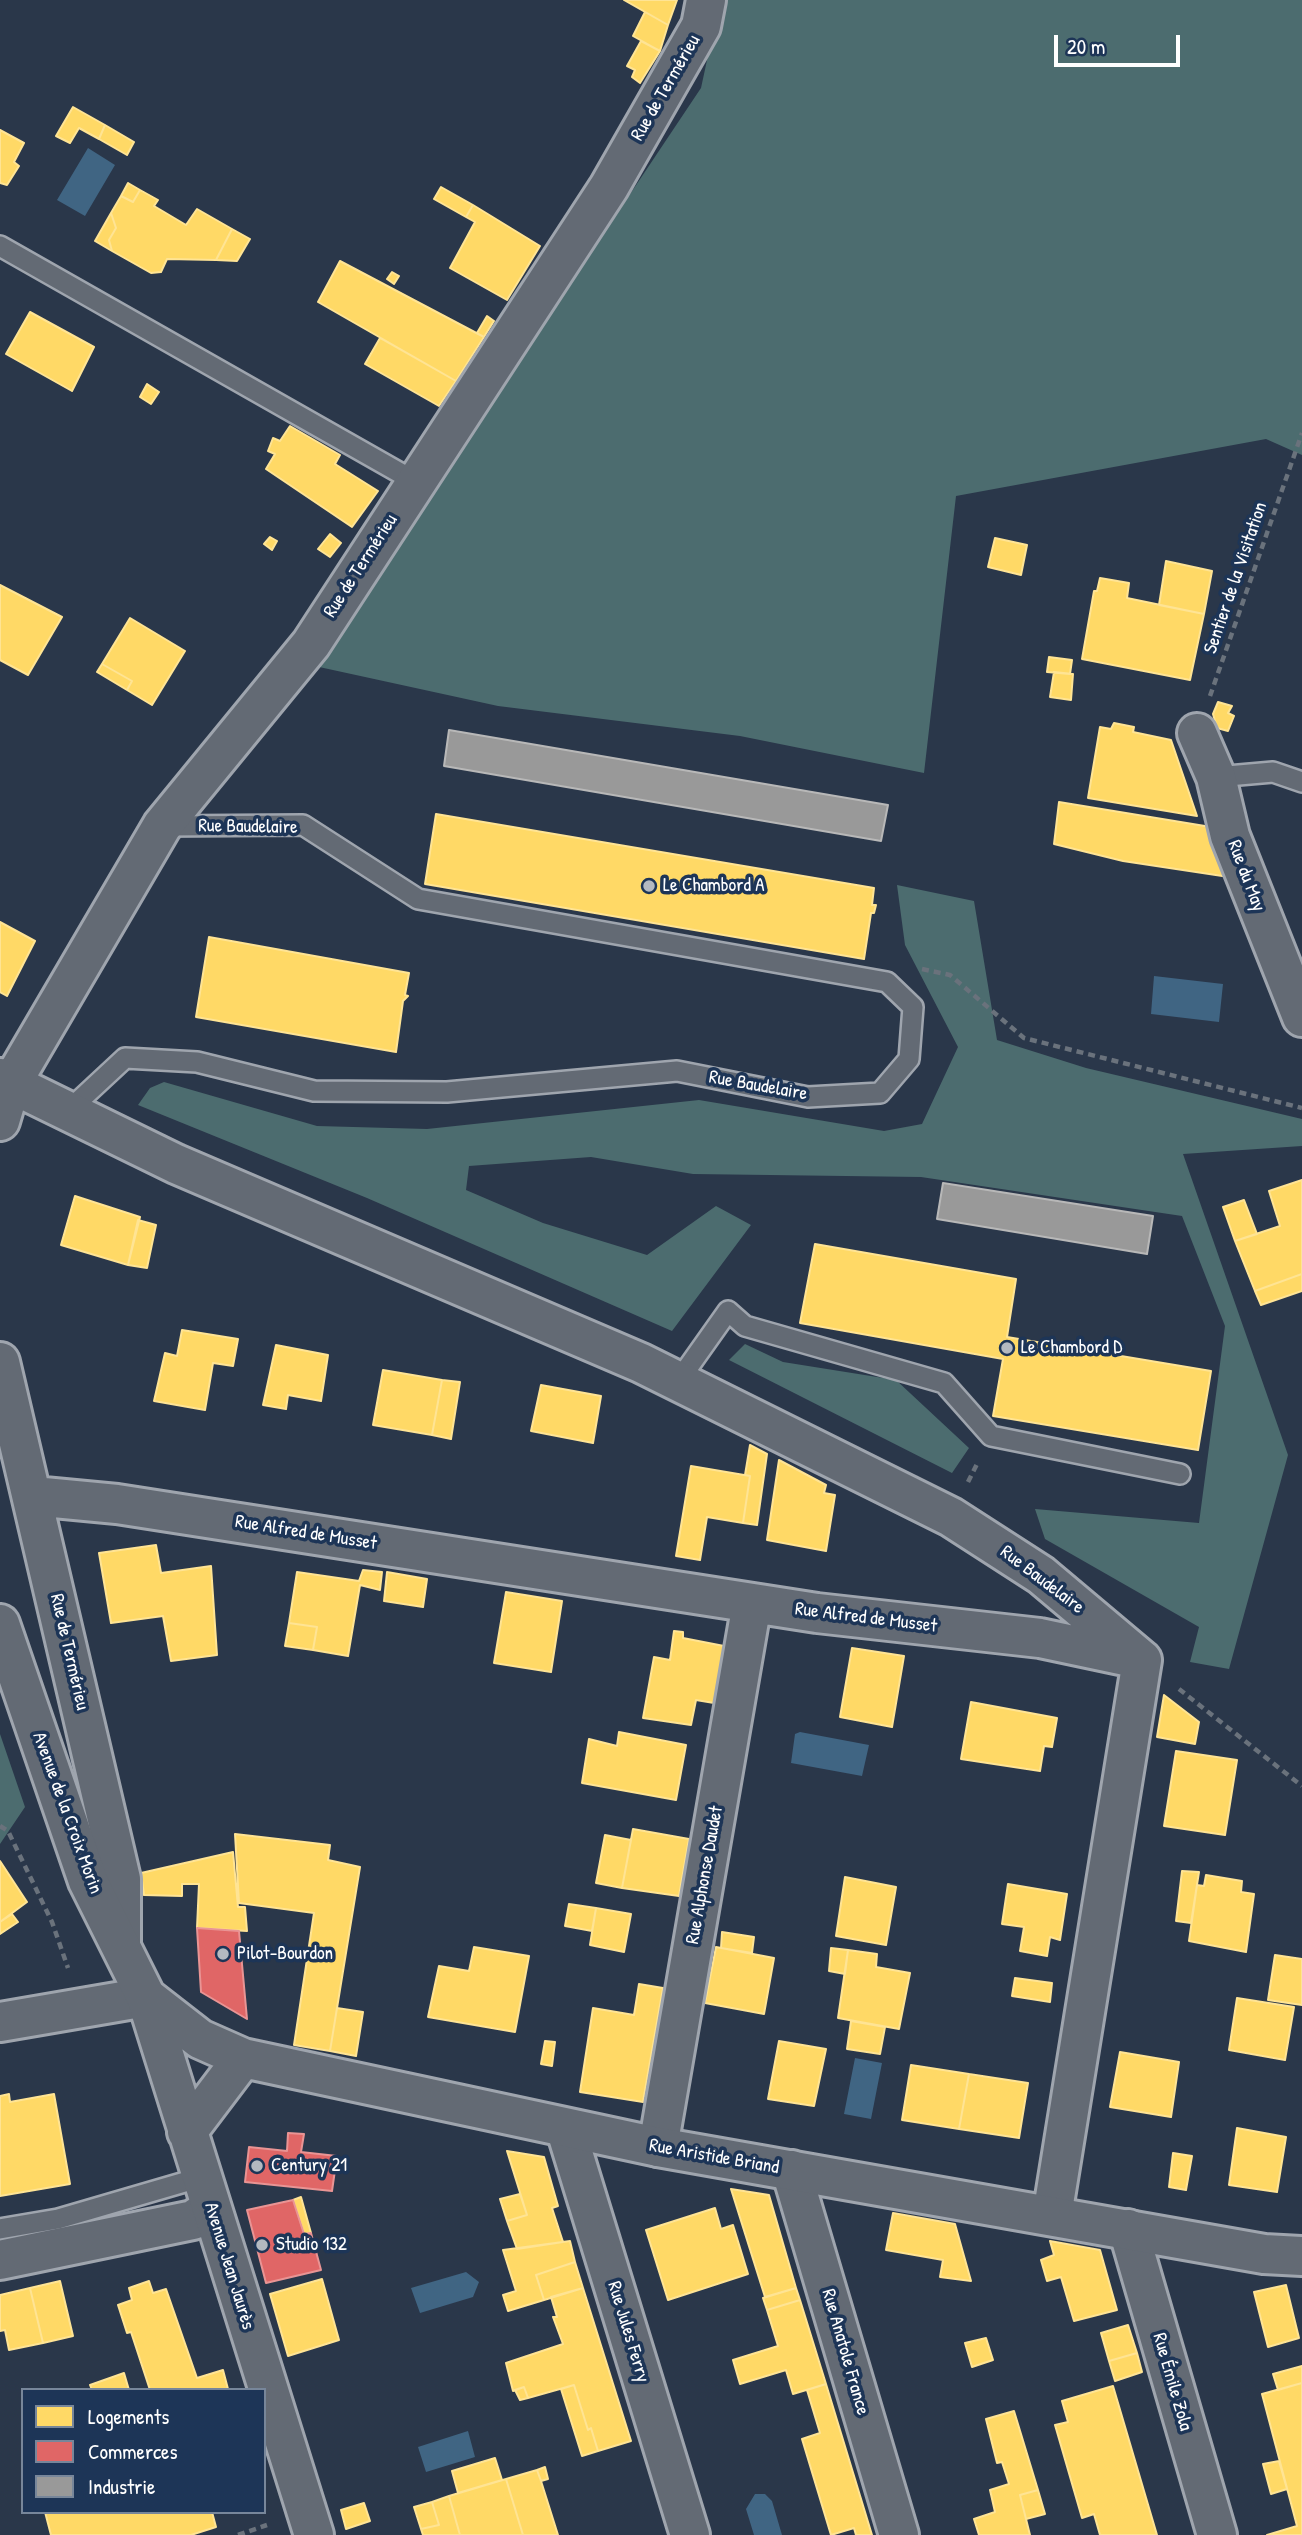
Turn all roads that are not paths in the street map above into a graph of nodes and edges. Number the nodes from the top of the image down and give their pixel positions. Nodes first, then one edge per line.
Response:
1 (706, 0) edge
2 (0, 246) edge
3 (416, 482) junction
4 (1197, 733) road end
5 (1216, 777) junction
6 (1302, 782) edge
7 (162, 826) junction
8 (1302, 1017) edge
9 (5, 1081) edge
10 (68, 1111) junction
11 (0, 1121) edge
12 (0, 1363) edge
13 (677, 1383) junction
14 (1181, 1474) dead end
15 (33, 1496) junction
16 (752, 1603) junction
17 (0, 1625) edge
18 (1142, 1660) junction
19 (121, 1945) junction
20 (146, 1997) junction
21 (0, 2022) edge
22 (243, 2058) junction
23 (566, 2130) junction
24 (187, 2132) junction
25 (657, 2147) junction
26 (791, 2170) junction
27 (206, 2193) junction
28 (1052, 2216) junction
29 (0, 2229) edge
30 (1128, 2229) junction
31 (1302, 2256) edge
32 (0, 2260) edge
33 (314, 2535) edge
34 (690, 2535) edge
35 (899, 2535) edge
36 (1217, 2535) edge

1 - 3 street, Rue de Termérieu
2 - 3 lane
3 - 7 street, Rue de Termérieu
4 - 5 street, Rue du May
5 - 6 lane
5 - 8 street, Rue du May
7 - 9 street, Rue de Termérieu
7 - 10 lane, Rue Baudelaire
9 - 10 street, Rue Baudelaire
9 - 11 street, Rue de Termérieu
10 - 13 street, Rue Baudelaire
12 - 15 street, Rue de Termérieu
13 - 14 lane
13 - 18 street, Rue Baudelaire
15 - 16 street, Rue Alfred de Musset
15 - 19 street, Rue de Termérieu
16 - 18 street, Rue Alfred de Musset
16 - 25 street, Rue Alphonse Daudet
17 - 19 street, Avenue de la Croix Morin
18 - 28 street
19 - 20 street, Avenue de la Croix Morin
20 - 21 street
20 - 22 street, Rue Aristide Briand
20 - 24 street, Avenue Jean Jaurès
22 - 23 street, Rue Aristide Briand
22 - 24 street
23 - 25 street, Rue Aristide Briand
23 - 34 street, Rue Jules Ferry
24 - 27 street, Avenue Jean Jaurès
25 - 26 street, Rue Aristide Briand
26 - 28 street, Rue Aristide Briand
26 - 35 street, Rue Anatole France
27 - 29 lane
27 - 32 street
27 - 33 street, Avenue Jean Jaurès
28 - 30 street, Rue Aristide Briand
30 - 31 street, Rue Aristide Briand
30 - 36 street, Rue Émile Zola

